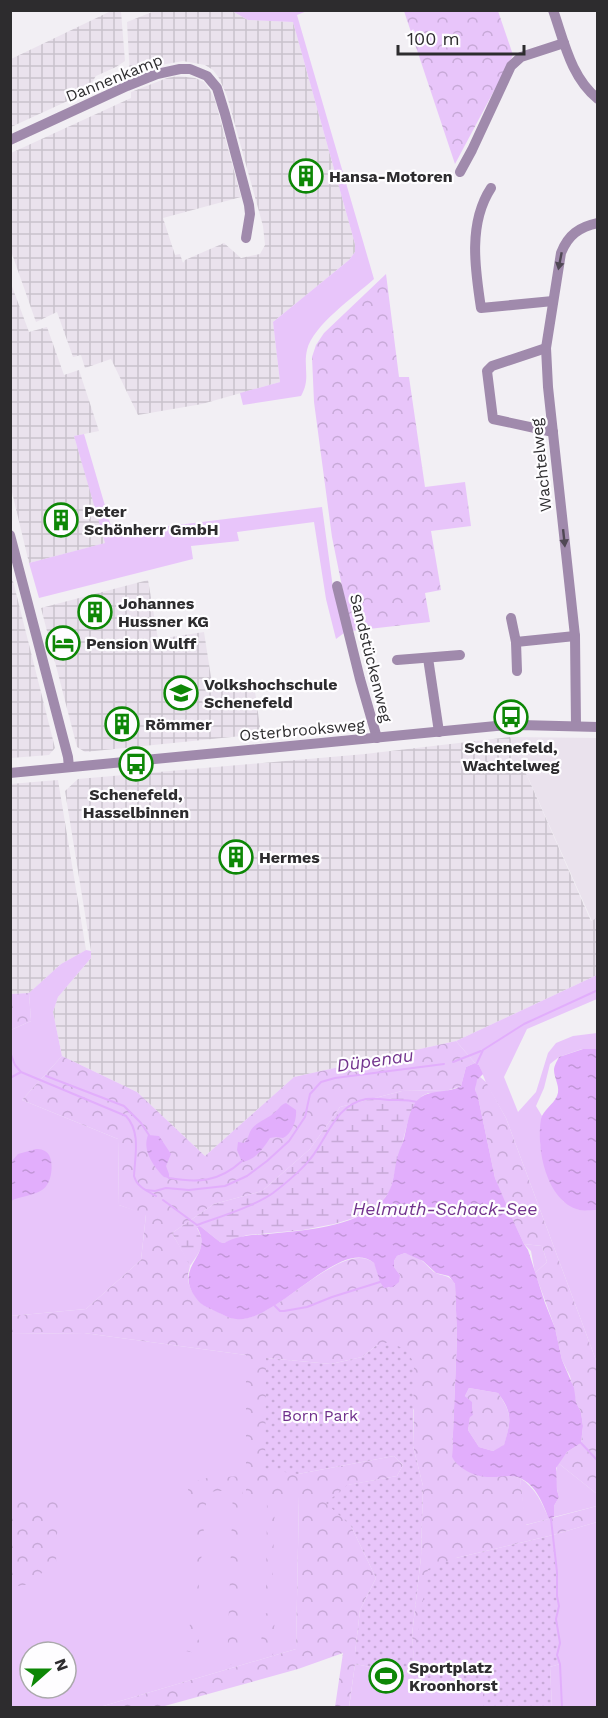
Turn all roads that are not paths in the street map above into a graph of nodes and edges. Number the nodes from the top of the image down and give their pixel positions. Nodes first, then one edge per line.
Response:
1 (554, 10) edge
2 (564, 43) junction
3 (597, 99) edge
4 (10, 140) edge
5 (460, 172) dead end
6 (491, 188) dead end
7 (597, 223) edge
8 (246, 238) dead end
9 (553, 301) junction
10 (546, 348) junction
11 (553, 432) junction
12 (10, 535) edge
13 (337, 586) dead end
14 (511, 618) dead end
15 (575, 636) junction
16 (516, 642) junction
17 (460, 655) dead end
18 (428, 658) junction
19 (397, 660) dead end
20 (517, 671) dead end
21 (576, 726) junction
22 (597, 727) edge
23 (439, 732) junction
24 (377, 738) junction
25 (69, 767) junction
26 (10, 773) edge

1 - 2 street
2 - 3 street
2 - 5 street
4 - 8 street, Dannenkamp
6 - 9 street
7 -> 9 street, Wachtelweg
9 - 10 street, Wachtelweg
10 - 11 street, Wachtelweg
10 - 11 street
11 -> 15 street, Wachtelweg
12 - 25 street
13 - 24 street, Sandstückenweg
14 - 16 street
15 - 16 street
15 - 21 street, Wachtelweg
16 - 20 street
17 - 18 street
18 - 19 street
18 - 23 street
21 - 22 street, Osterbrooksweg
21 - 23 street, Osterbrooksweg
23 - 24 street, Osterbrooksweg
24 - 25 street, Osterbrooksweg
25 - 26 street, Osterbrooksweg

